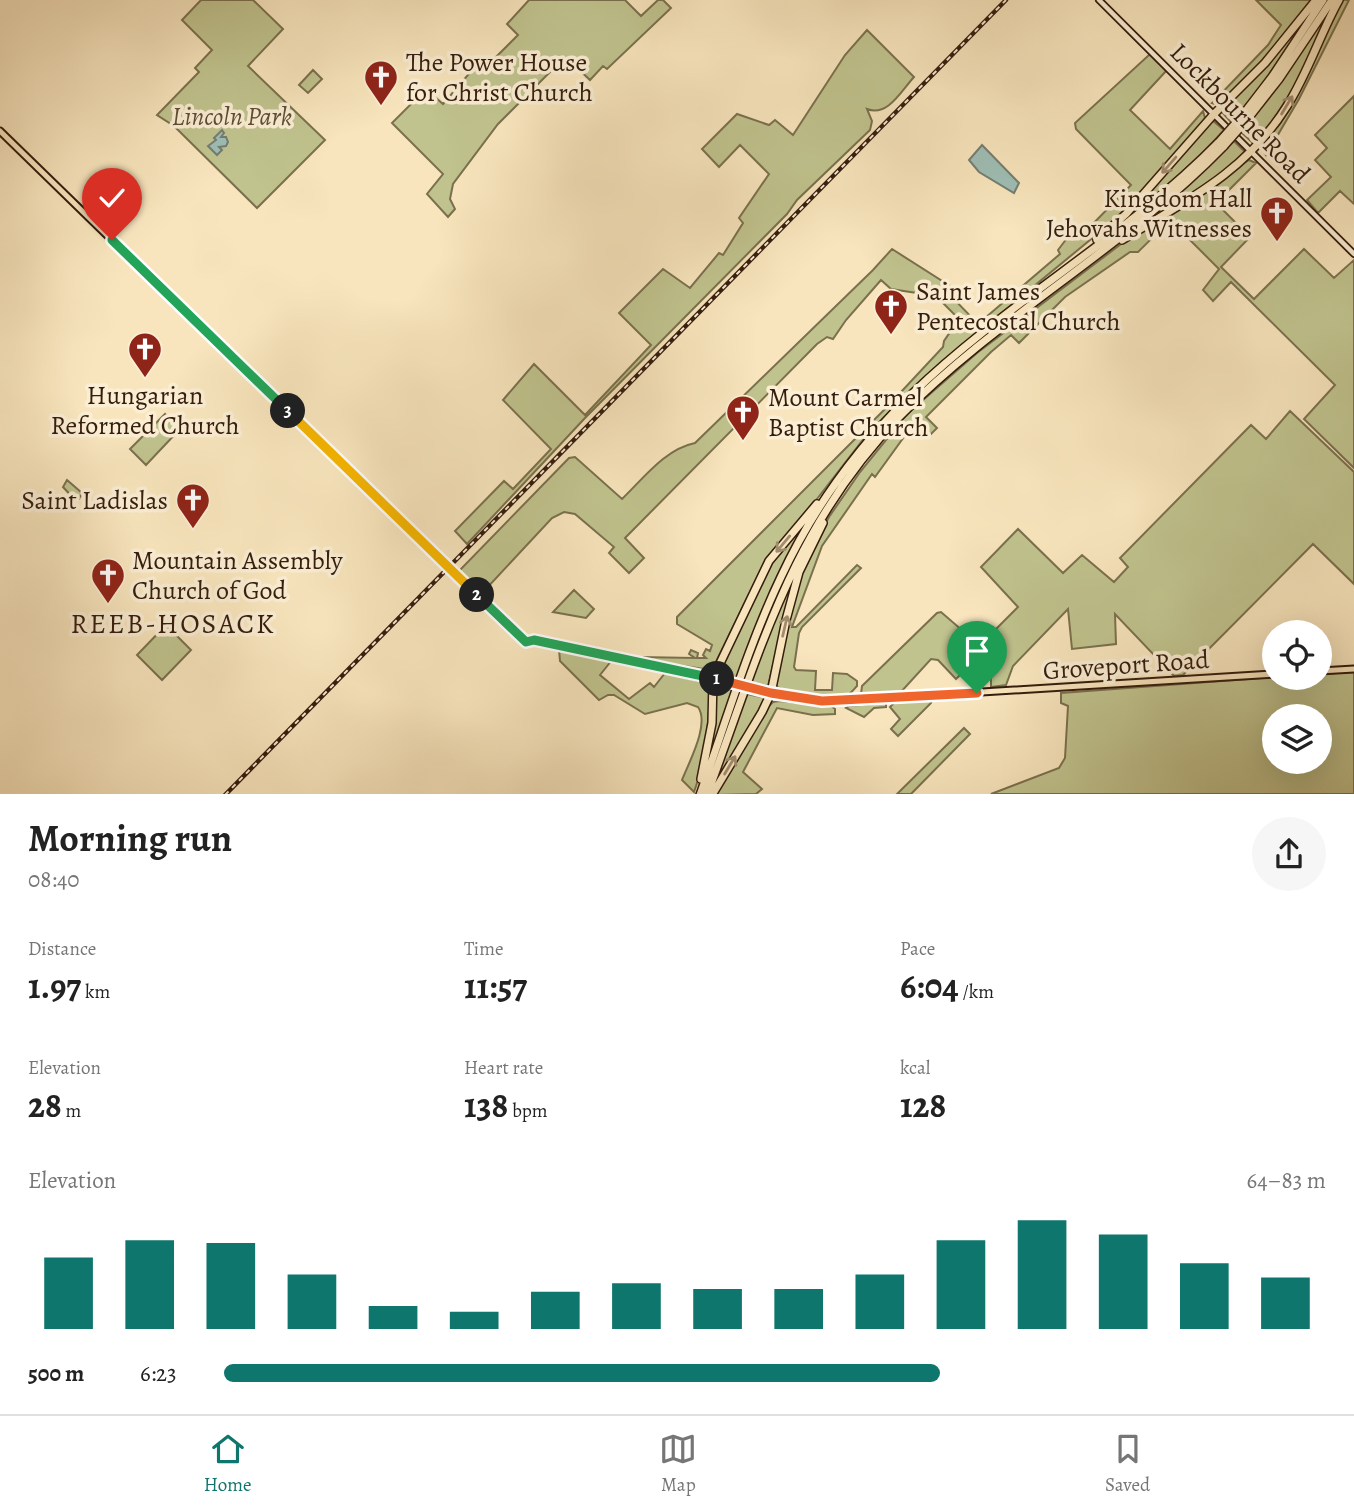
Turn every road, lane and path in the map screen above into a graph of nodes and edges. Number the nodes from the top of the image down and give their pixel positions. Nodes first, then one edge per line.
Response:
1 (1099, 0) edge
2 (1315, 0) edge
3 (1324, 0) edge
4 (1332, 0) edge
5 (1339, 0) edge
6 (1214, 114) junction
7 (1244, 118) junction
8 (0, 131) edge
9 (1221, 144) junction
10 (1251, 150) junction
11 (1106, 247) junction
12 (1354, 254) edge
13 (1077, 261) junction
14 (828, 494) junction
15 (827, 509) junction
16 (1354, 669) edge
17 (1332, 670) edge
18 (1262, 675) edge
19 (717, 679) junction
20 (771, 693) junction
21 (708, 789) edge
22 (698, 794) edge

1 - 6 main road, Lockbourne Road
2 - 6 highway
3 - 7 highway
4 - 7 highway
10 -> 5 highway
6 - 10 main road, Lockbourne Road
6 -> 13 highway
7 - 9 highway, bridge
8 - 19 main road, Groveport Road, bridge
9 - 11 highway
9 - 13 highway
10 - 11 highway
10 - 12 main road, Lockbourne Road
11 - 15 highway
13 - 14 highway
14 -> 19 highway
14 - 21 highway
20 -> 15 highway
15 - 21 highway
16 - 17 main road
18 - 20 main road, Groveport Road
19 - 20 main road, Groveport Road, bridge
19 - 21 highway
21 -> 20 highway
21 - 22 highway

